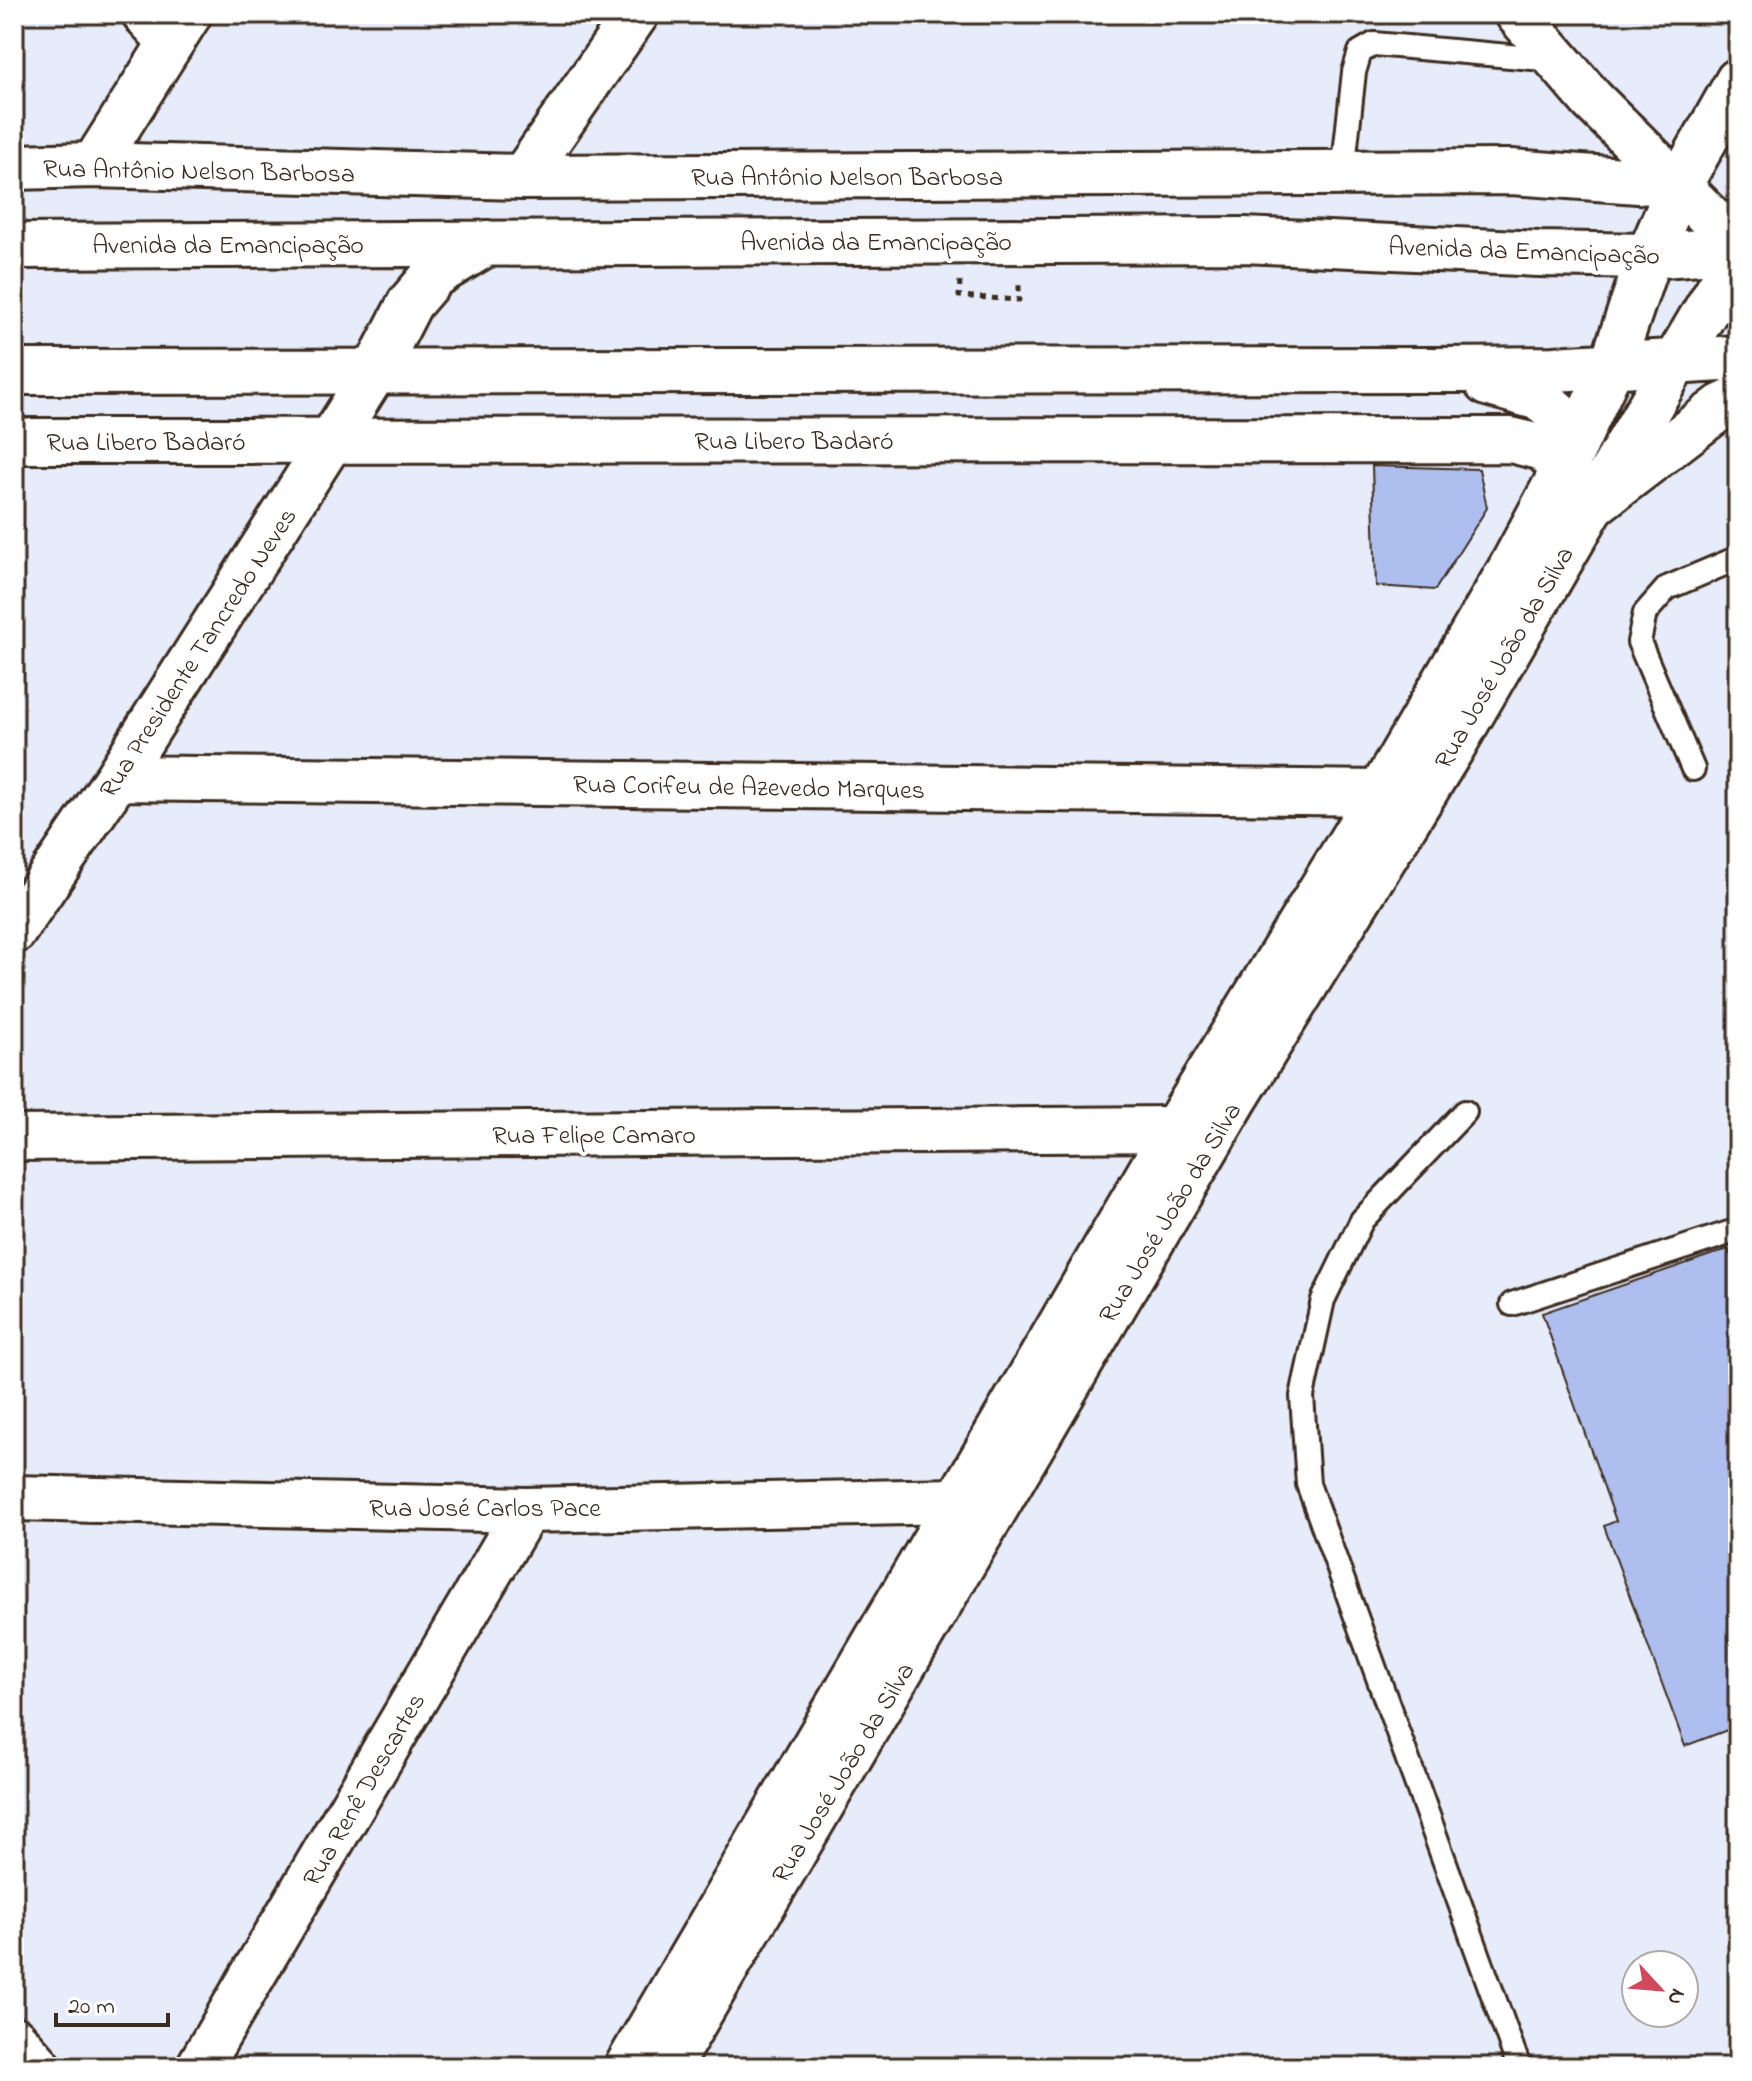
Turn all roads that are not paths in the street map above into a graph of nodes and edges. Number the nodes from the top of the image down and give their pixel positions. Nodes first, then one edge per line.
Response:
1 (636, 14) edge
2 (1518, 14) edge
3 (168, 23) edge
4 (1556, 60) junction
5 (1738, 81) edge
6 (94, 165) junction
7 (14, 167) edge
8 (1343, 173) junction
9 (523, 177) junction
10 (1680, 184) junction
11 (489, 242) junction
12 (14, 246) edge
13 (1738, 247) edge
14 (1649, 256) junction
15 (1738, 256) edge
16 (1738, 358) edge
17 (1676, 361) junction
18 (1612, 365) junction
19 (1434, 370) junction
20 (375, 371) junction
21 (14, 372) edge
22 (1738, 399) edge
23 (332, 440) junction
24 (14, 441) edge
25 (1571, 451) junction
26 (1590, 507) junction
27 (1738, 558) edge
28 (1693, 769) dead end
29 (117, 778) junction
30 (1380, 793) junction
31 (14, 931) edge
32 (1465, 1112) dead end
33 (1175, 1129) junction
34 (14, 1138) edge
35 (1738, 1230) edge
36 (1512, 1304) dead end
37 (14, 1498) edge
38 (957, 1501) junction
39 (526, 1510) junction
40 (14, 2039) edge
41 (39, 2067) edge
42 (199, 2067) edge
43 (627, 2067) edge
44 (668, 2067) edge
45 (1519, 2067) edge

1 - 9 street
2 - 4 street
3 - 6 street
4 - 8 lane
4 - 10 street
5 - 10 street, Rua José João da Silva
6 - 7 street, Rua Antônio Nelson Barbosa
6 - 9 street, Rua Antônio Nelson Barbosa
8 - 9 street, Rua Antônio Nelson Barbosa
8 - 10 street, Rua Antônio Nelson Barbosa
10 - 13 street
10 - 14 street, Rua José João da Silva
11 - 12 street, Avenida da Emancipação
11 - 14 street, Avenida da Emancipação
11 - 20 street, Rua Presidente Tancredo Neves
13 - 14 street, Avenida da Emancipação
14 - 18 street, Rua José João da Silva
15 - 17 street, Rua José João da Silva
16 - 17 street
17 - 18 street
17 - 26 street, Rua José João da Silva
18 - 19 street
18 - 25 street, Rua José João da Silva
19 - 20 street
19 - 25 street
20 - 21 street
20 - 23 street, Rua Presidente Tancredo Neves
22 - 26 street
23 - 24 street, Rua Libero Badaró
23 - 25 street, Rua Libero Badaró
23 - 29 street, Rua Presidente Tancredo Neves
25 - 30 street, Rua José João da Silva
26 - 44 street, Rua José João da Silva
27 - 28 lane
29 - 30 street, Rua Corifeu de Azevedo Marques
29 - 31 street, Rua Presidente Tancredo Neves
30 - 33 street, Rua José João da Silva
32 - 45 lane
33 - 34 street, Rua Felipe Camaro
33 - 38 street, Rua José João da Silva
35 - 36 lane
37 - 39 street, Rua José Carlos Pace
38 - 39 street, Rua José Carlos Pace
38 - 43 street, Rua José João da Silva
39 - 42 street, Rua Renê Descartes
40 - 41 street

